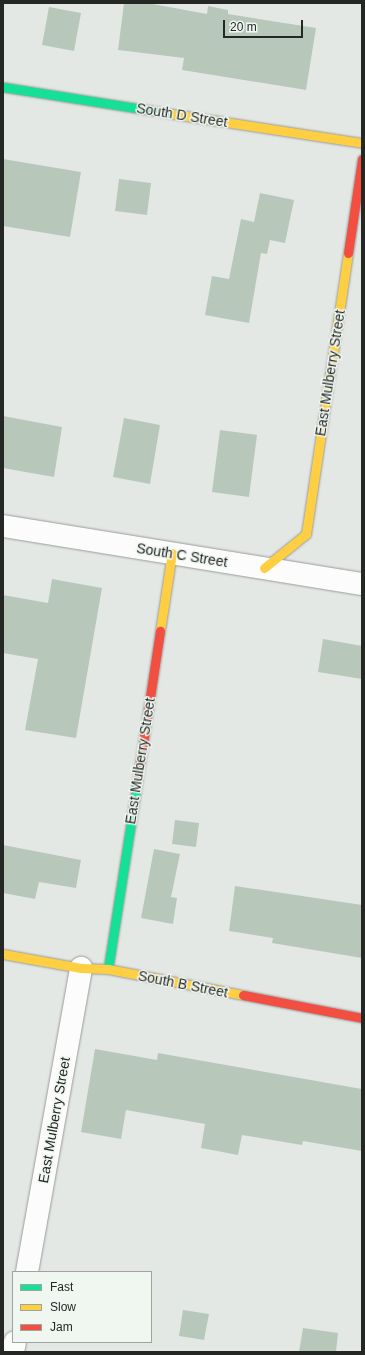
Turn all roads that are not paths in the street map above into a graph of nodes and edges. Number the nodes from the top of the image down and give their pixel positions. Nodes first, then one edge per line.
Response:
1 (3, 87) edge
2 (362, 143) edge
3 (362, 159) edge
4 (3, 526) edge
5 (172, 553) junction
6 (264, 568) junction
7 (362, 584) edge
8 (3, 954) edge
9 (81, 968) junction
10 (108, 969) junction
11 (362, 1018) edge
12 (27, 1271) edge

1 - 2 street, South D Street
3 - 6 street, East Mulberry Street
4 - 5 street, South C Street
5 - 6 street, South C Street
5 - 10 street, East Mulberry Street
6 - 7 street, South C Street
8 - 9 street, South B Street
9 - 10 street, South B Street
9 - 12 street, East Mulberry Street
10 - 11 street, South B Street

